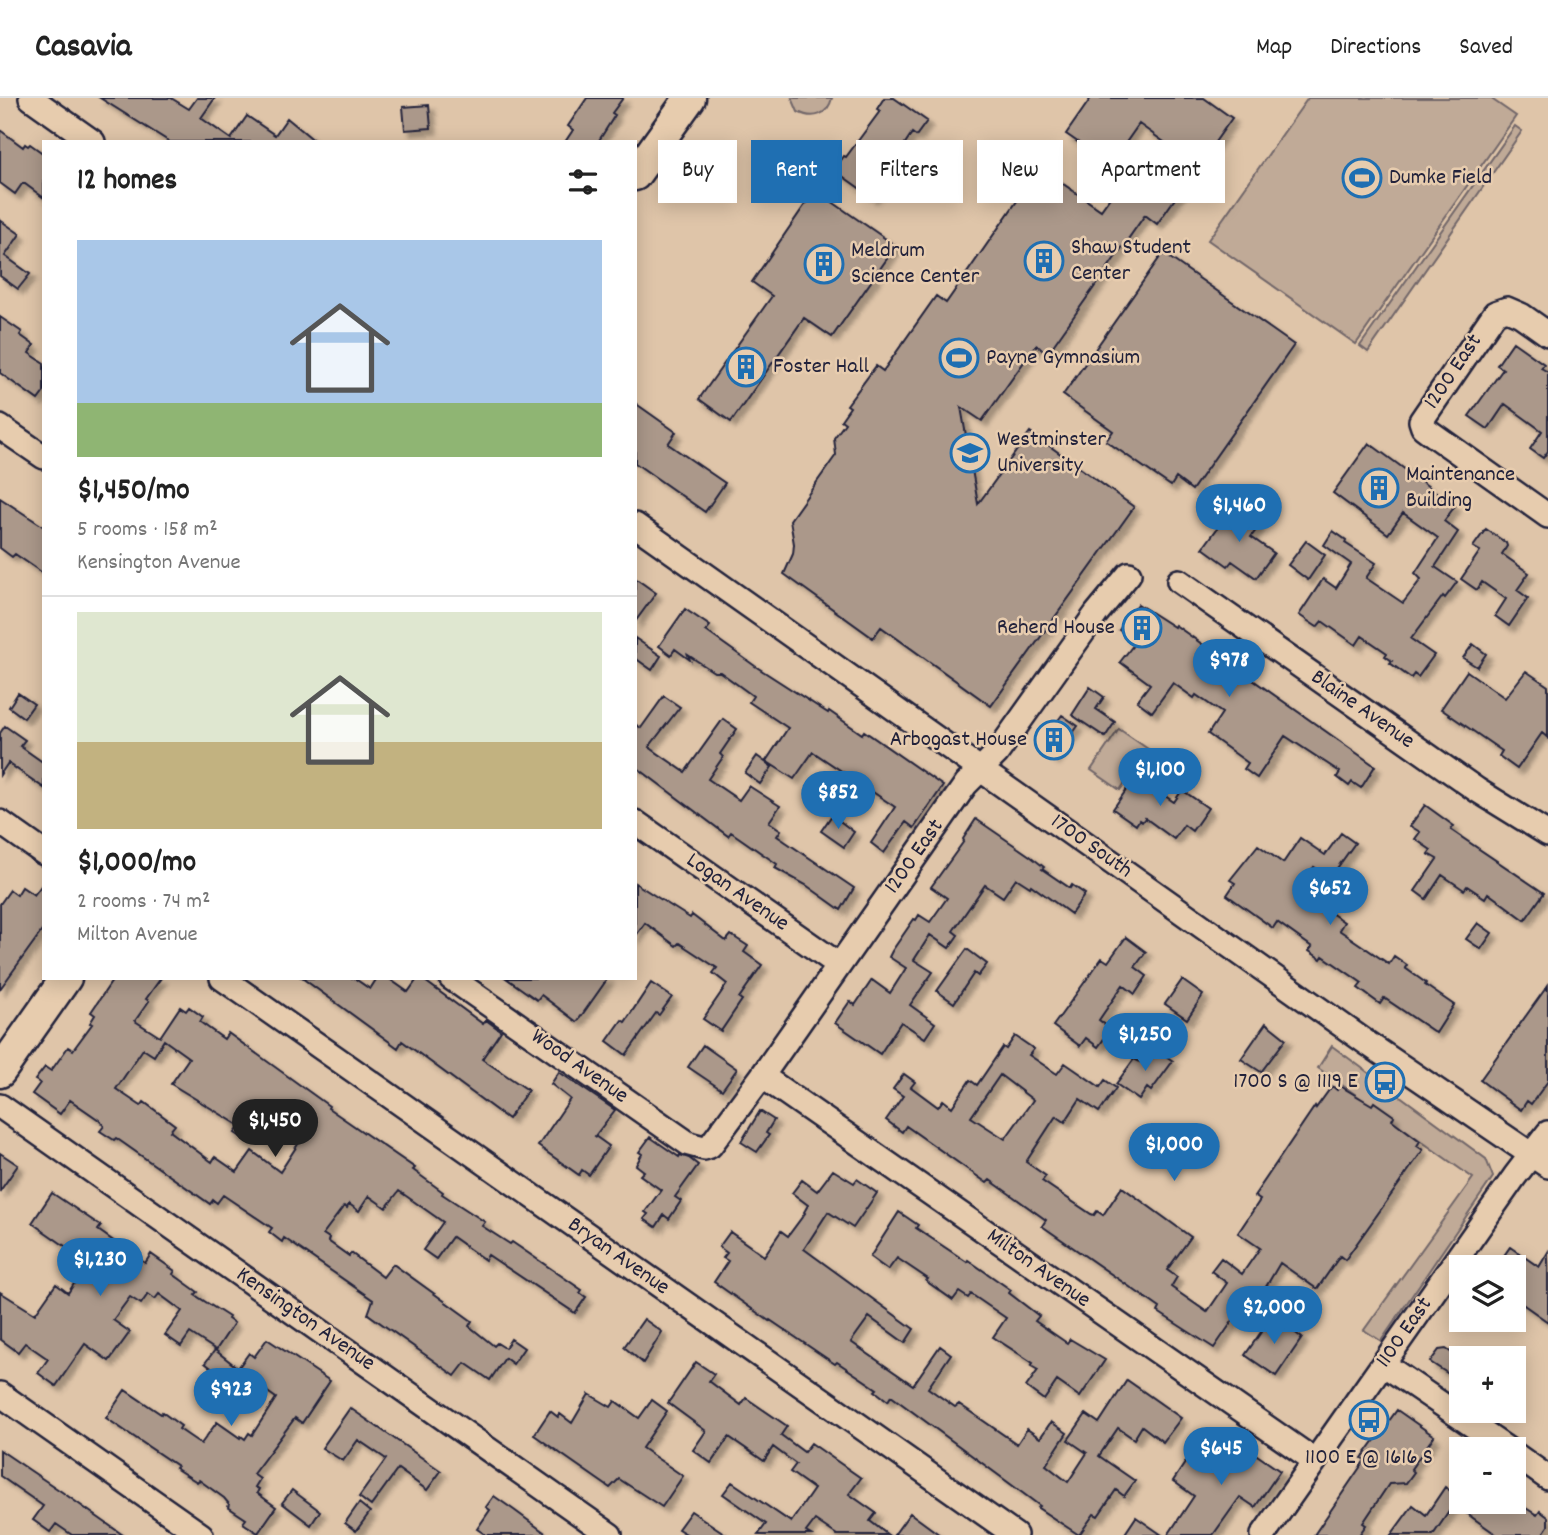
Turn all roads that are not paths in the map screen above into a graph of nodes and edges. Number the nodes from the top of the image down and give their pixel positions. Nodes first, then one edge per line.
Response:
1 (31, 98) edge
2 (690, 98) edge
3 (90, 140) edge
4 (637, 172) edge
5 (1548, 334) edge
6 (0, 427) edge
7 (42, 456) edge
8 (1548, 516) edge
9 (637, 526) edge
10 (1129, 574) dead end
11 (1179, 581) dead end
12 (981, 769) junction
13 (0, 822) edge
14 (637, 823) edge
15 (1548, 834) edge
16 (42, 852) edge
17 (839, 965) junction
18 (65, 980) edge
19 (225, 980) edge
20 (455, 980) edge
21 (0, 1072) edge
22 (762, 1076) junction
23 (0, 1106) edge
24 (1548, 1133) edge
25 (710, 1146) joint
26 (1540, 1161) edge
27 (1383, 1364) junction
28 (0, 1394) edge
29 (1489, 1437) edge
30 (1315, 1461) junction
31 (1526, 1462) edge
32 (1548, 1478) edge
33 (201, 1535) edge
34 (610, 1535) edge
35 (1014, 1535) edge
36 (1263, 1535) edge

1 - 3 street
2 - 4 main road
5 - 8 street, 1200 East
6 - 7 street
9 - 12 street, 1700 South
10 - 12 street, 1200 East
11 - 15 street, Blaine Avenue
12 - 17 street, 1200 East
12 - 26 street, 1700 South
13 - 16 street
14 - 17 street, Logan Avenue
17 - 22 street, 1200 East
18 - 21 main road
19 - 35 street, Bryan Avenue
20 - 25 street, Wood Avenue
22 - 25 street, 1200 East
22 - 30 street, Milton Avenue
23 - 34 street, Kensington Avenue
24 - 26 street, 1100 East
26 - 27 street, 1100 East
27 - 29 street
27 - 30 street, 1100 East
28 - 33 street
30 - 36 street, 1100 East
31 - 32 street

